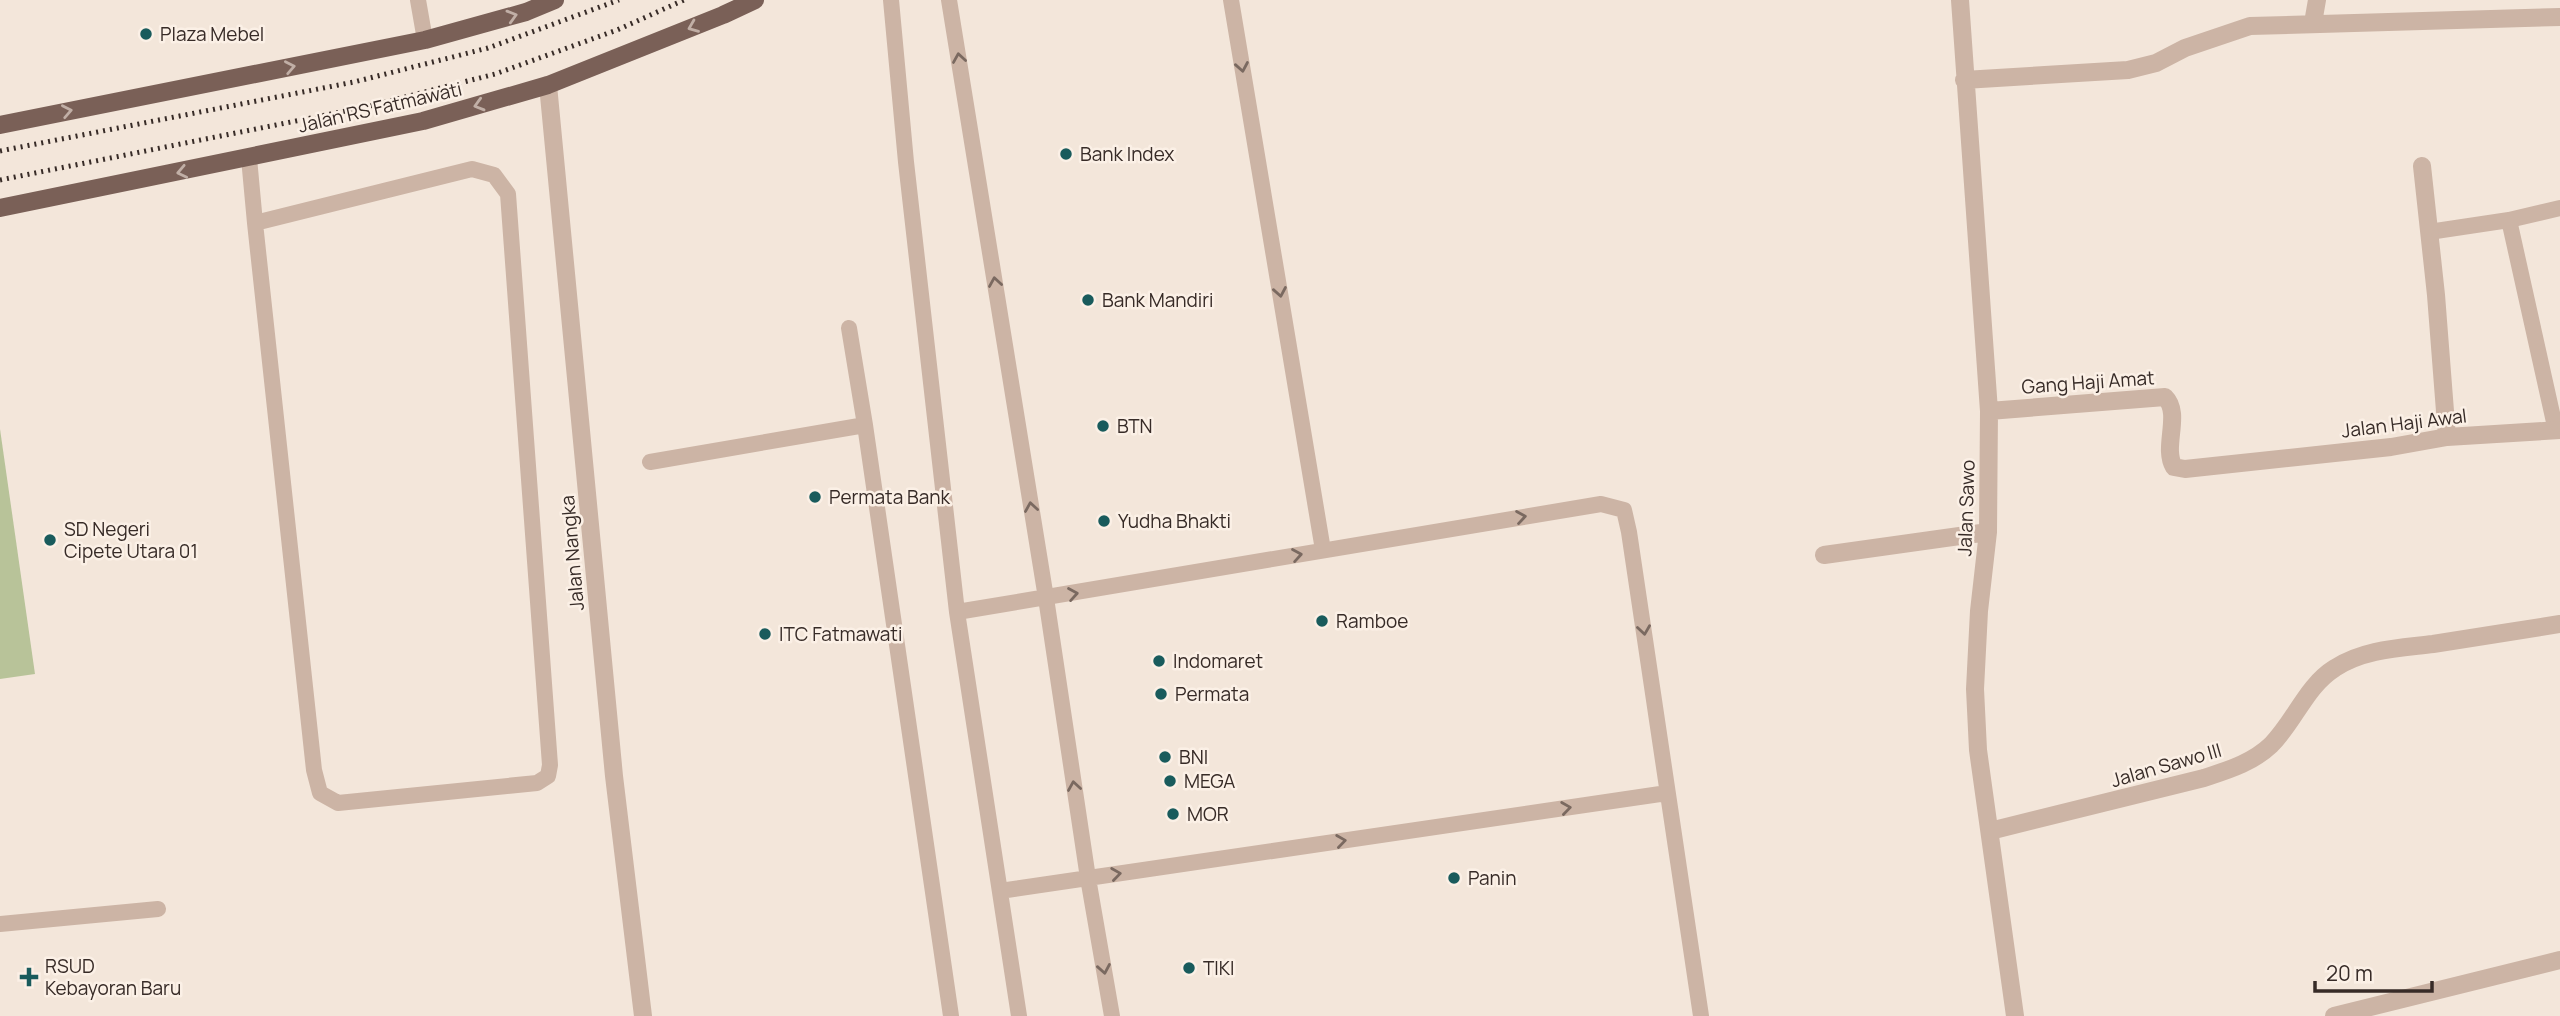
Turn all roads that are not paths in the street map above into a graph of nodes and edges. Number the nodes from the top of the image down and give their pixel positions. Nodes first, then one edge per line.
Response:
1 (418, 0) edge
2 (555, 0) edge
3 (755, 0) edge
4 (891, 0) edge
5 (949, 0) edge
6 (1230, 0) edge
7 (1960, 0) edge
8 (2317, 0) edge
9 (2560, 18) edge
10 (2313, 23) junction
11 (425, 40) junction
12 (1964, 80) junction
13 (548, 86) junction
14 (0, 125) edge
15 (249, 158) junction
16 (2422, 166) dead end
17 (0, 208) edge
18 (2560, 208) edge
19 (2509, 220) junction
20 (255, 223) junction
21 (2429, 232) junction
22 (849, 328) dead end
23 (1989, 411) junction
24 (866, 425) junction
25 (2558, 431) edge
26 (2447, 437) junction
27 (650, 462) dead end
28 (2253, 462) joint
29 (1988, 532) junction
30 (1323, 550) junction
31 (1824, 555) dead end
32 (1046, 598) junction
33 (957, 611) junction
34 (2560, 624) edge
35 (1667, 793) junction
36 (1990, 831) junction
37 (1088, 878) junction
38 (1000, 891) junction
39 (158, 909) dead end
40 (0, 924) edge
41 (2560, 960) edge
42 (642, 1016) edge
43 (951, 1016) edge
44 (1019, 1016) edge
45 (1112, 1016) edge
46 (1701, 1016) edge
47 (2014, 1016) edge
48 (2334, 1016) edge

1 - 11 lane
11 -> 2 main road
3 -> 13 main road, Jalan RS Fatmawati
4 - 33 lane
32 -> 5 lane
6 -> 30 lane
7 - 12 street, Jalan Sawo
8 - 10 street
9 - 10 street
10 - 12 street
14 -> 11 main road
12 - 23 street, Jalan Sawo
13 -> 15 main road, Jalan RS Fatmawati
13 - 42 street, Jalan Nangka
15 -> 17 main road, Jalan RS Fatmawati
15 - 20 lane
16 - 21 street
18 - 19 lane
19 - 21 lane
19 - 25 lane
20 - 20 lane
21 - 26 street
22 - 24 lane
23 - 28 street, Gang Haji Amat
23 - 29 street, Jalan Sawo
24 - 27 lane
24 - 43 lane
25 - 26 street, Jalan Haji Awal
26 - 28 street, Jalan Haji Awal
29 - 31 street
29 - 36 street, Jalan Sawo
32 -> 30 lane
30 -> 35 lane
32 - 33 lane
37 -> 32 lane
33 - 38 lane
34 - 36 street, Jalan Sawo III
37 -> 35 lane
35 - 46 lane
36 - 47 street, Jalan Sawo
37 - 38 lane
37 -> 45 lane
38 - 44 lane
39 - 40 lane
41 - 48 street

